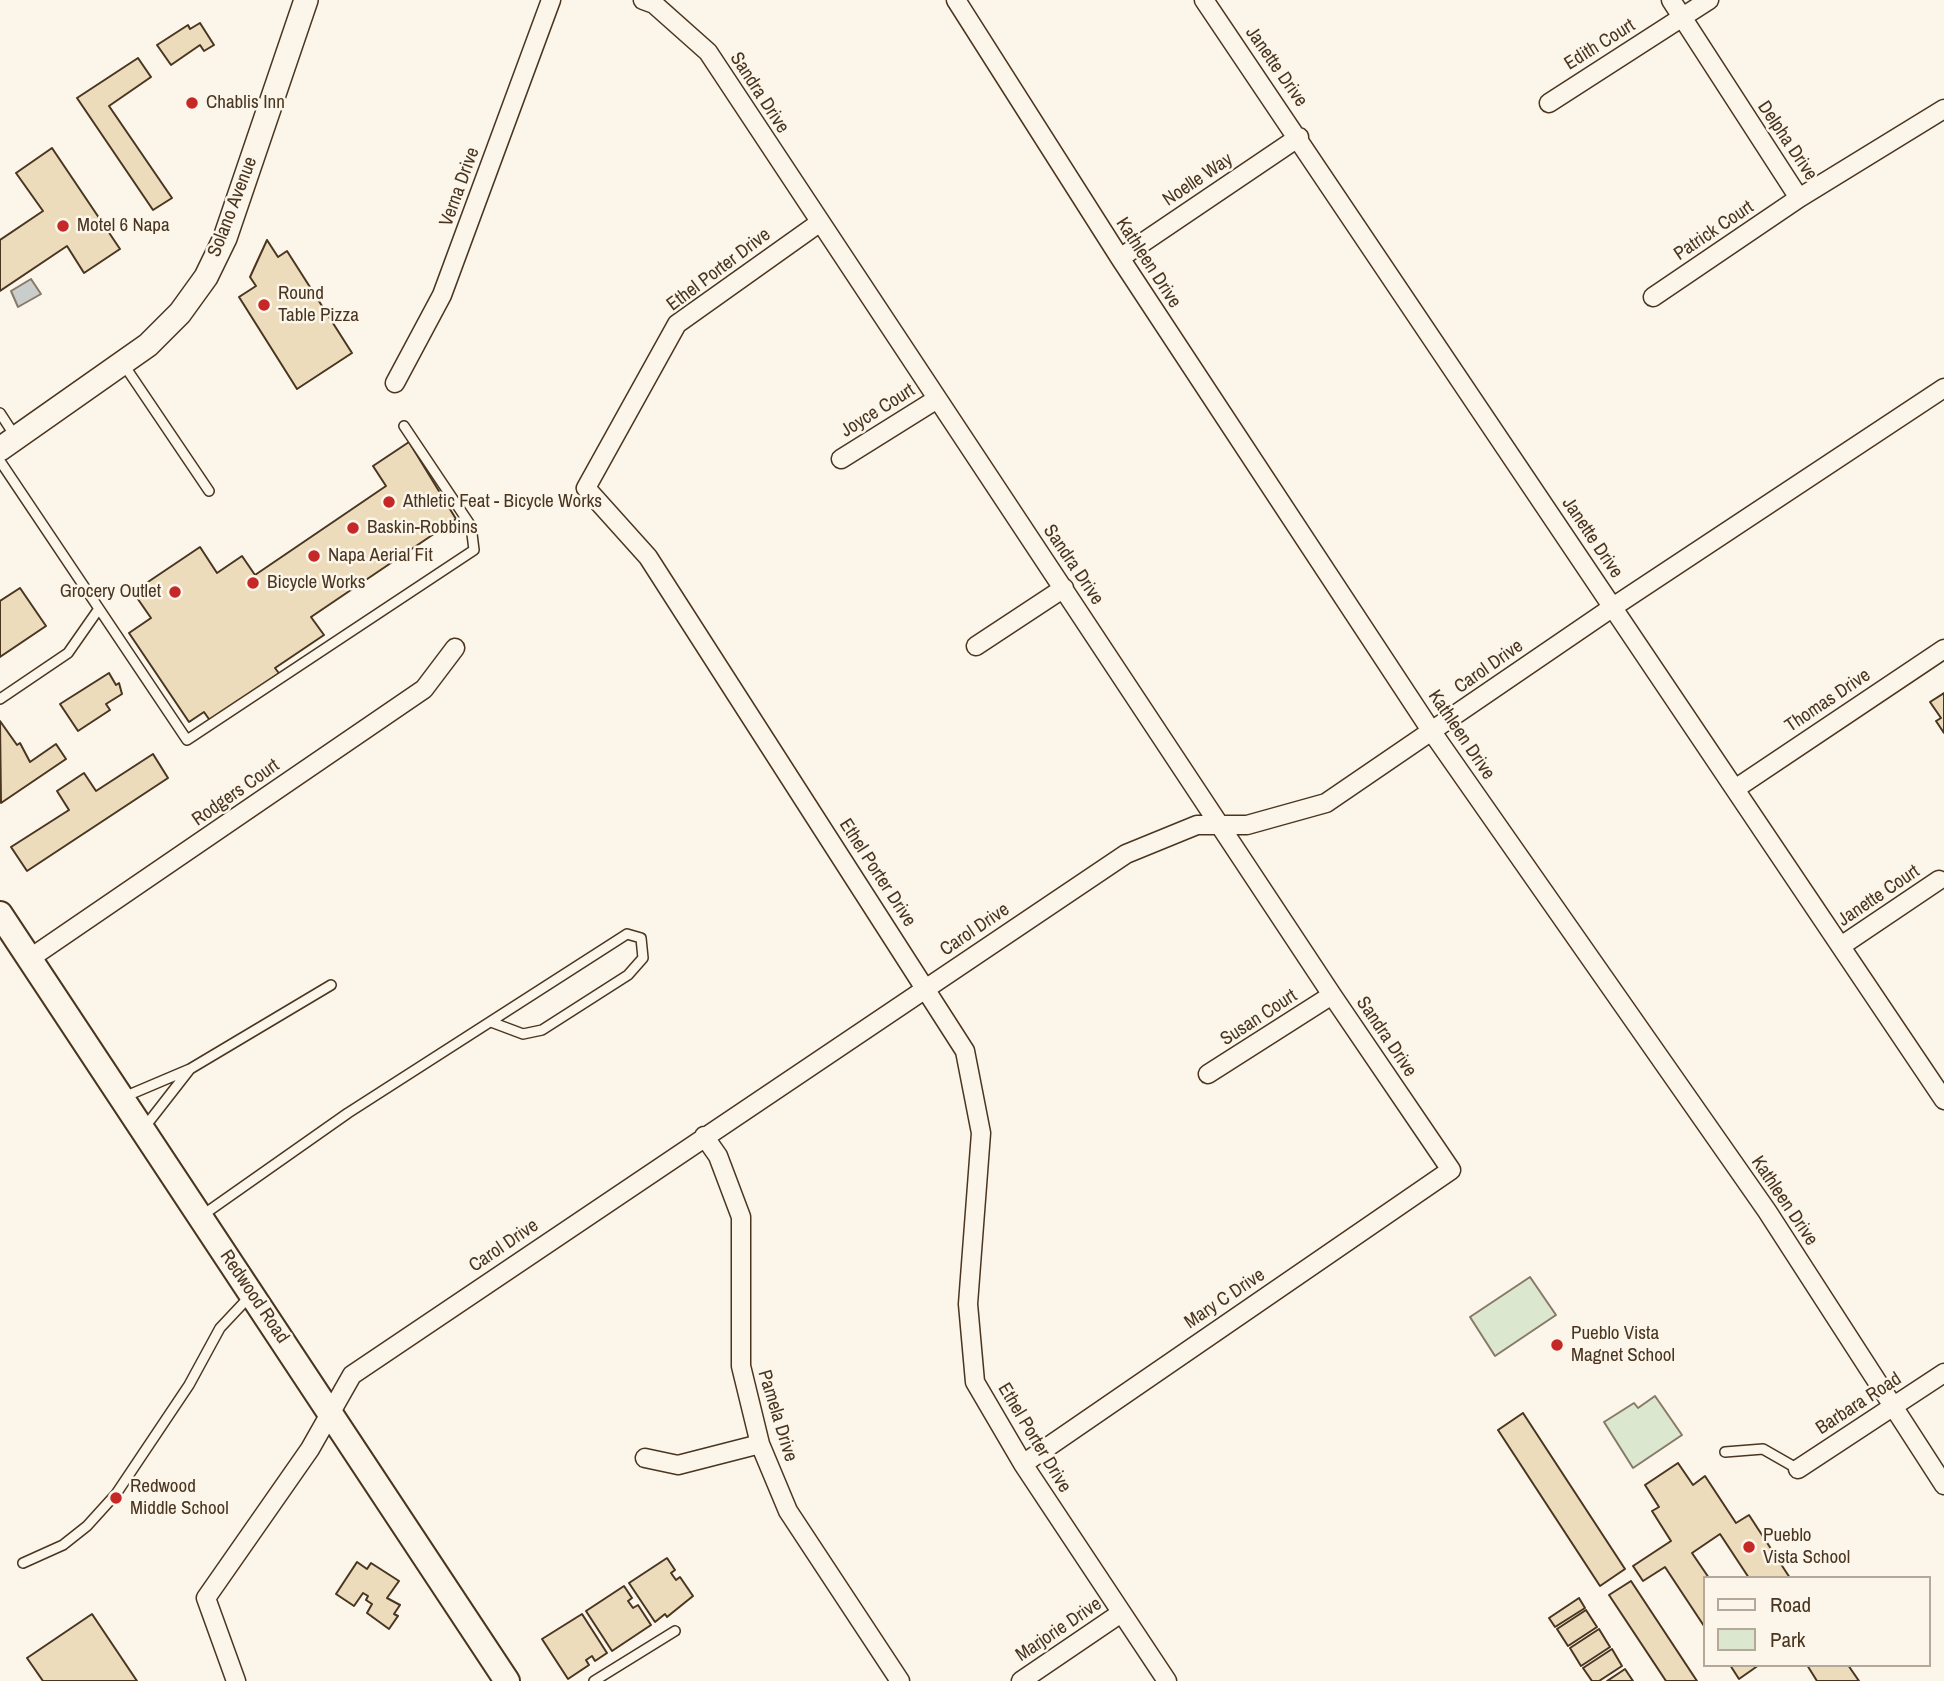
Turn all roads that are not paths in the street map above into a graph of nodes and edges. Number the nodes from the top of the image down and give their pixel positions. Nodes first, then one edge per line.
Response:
1 (306, 0) edge
2 (551, 0) edge
3 (643, 0) edge
4 (956, 0) edge
5 (1204, 0) edge
6 (1671, 0) edge
7 (1709, 0) edge
8 (1682, 18) junction
9 (1549, 103) dead end
10 (1944, 109) edge
11 (1299, 137) junction
12 (1799, 198) junction
13 (819, 223) junction
14 (1119, 258) junction
15 (1653, 298) dead end
16 (124, 365) junction
17 (394, 383) dead end
18 (1944, 388) edge
19 (937, 399) junction
20 (0, 413) edge
21 (404, 426) dead end
22 (8, 443) edge
23 (841, 459) dead end
24 (0, 461) edge
25 (209, 491) dead end
26 (1064, 588) junction
27 (1613, 607) junction
28 (98, 610) junction
29 (976, 646) dead end
30 (455, 648) dead end
31 (1944, 649) edge
32 (0, 699) edge
33 (1432, 732) junction
34 (1735, 789) junction
35 (1220, 825) junction
36 (1939, 880) dead end
37 (0, 914) edge
38 (1841, 946) junction
39 (29, 959) junction
40 (331, 985) dead end
41 (926, 988) junction
42 (1332, 995) junction
43 (491, 1022) junction
44 (190, 1069) junction
45 (1208, 1074) dead end
46 (122, 1098) junction
47 (1944, 1100) edge
48 (143, 1130) junction
49 (704, 1136) junction
50 (1451, 1170) joint
51 (200, 1217) junction
52 (252, 1293) junction
53 (1944, 1373) edge
54 (1892, 1408) junction
55 (331, 1416) junction
56 (760, 1444) junction
57 (1725, 1452) dead end
58 (645, 1458) dead end
59 (1023, 1464) junction
60 (1797, 1469) joint
61 (1944, 1485) edge
62 (23, 1563) dead end
63 (1121, 1613) junction
64 (675, 1631) dead end
65 (236, 1681) edge
66 (507, 1681) edge
67 (594, 1681) edge
68 (900, 1681) edge
69 (1021, 1681) edge
70 (1167, 1681) edge

1 - 16 street, Solano Avenue
2 - 17 street, Verna Drive
3 - 13 street, Sandra Drive
4 - 14 street, Kathleen Drive
5 - 11 street, Janette Drive
6 - 8 street, Delpha Drive
7 - 8 street, Edith Court
8 - 9 street, Edith Court
8 - 12 street, Delpha Drive
10 - 12 street, Delpha Drive
11 - 14 street, Noelle Way
11 - 27 street, Janette Drive
12 - 15 street, Patrick Court
13 - 19 street, Sandra Drive
13 - 41 street, Ethel Porter Drive
14 - 33 street, Kathleen Drive
16 - 22 street, Solano Avenue
16 - 25 lane
18 - 27 street, Carol Drive
19 - 23 street, Joyce Court
19 - 26 street, Sandra Drive
20 - 22 lane
21 - 28 lane
24 - 28 lane
26 - 29 street
26 - 35 street, Sandra Drive
27 - 33 street, Carol Drive
27 - 34 street, Janette Drive
28 - 32 lane
30 - 39 street, Rodgers Court
31 - 34 street, Thomas Drive
33 - 35 street, Carol Drive
33 - 54 street, Kathleen Drive
34 - 38 street, Janette Drive
35 - 41 street, Carol Drive
35 - 42 street, Sandra Drive
36 - 38 street, Janette Court
37 - 39 main road, Redwood Road
38 - 47 street, Janette Drive
39 - 46 main road, Redwood Road
40 - 44 lane
41 - 49 street, Carol Drive
41 - 59 street, Ethel Porter Drive
42 - 45 street, Susan Court
42 - 50 street, Sandra Drive
43 - 43 lane
43 - 51 lane
44 - 46 lane
44 - 48 lane
46 - 48 main road, Redwood Road
48 - 51 main road, Redwood Road
49 - 55 street, Carol Drive
49 - 56 street, Pamela Drive
50 - 59 street, Mary C Drive
51 - 52 main road, Redwood Road
52 - 55 main road, Redwood Road
52 - 62 lane
53 - 54 street, Barbara Road
54 - 60 street, Barbara Road
54 - 61 street, Kathleen Drive
55 - 65 street, Carol Drive
55 - 66 main road, Redwood Road
56 - 58 street
56 - 68 street, Pamela Drive
57 - 60 lane
59 - 63 street, Ethel Porter Drive
63 - 69 street, Marjorie Drive
63 - 70 street, Ethel Porter Drive
64 - 67 lane

